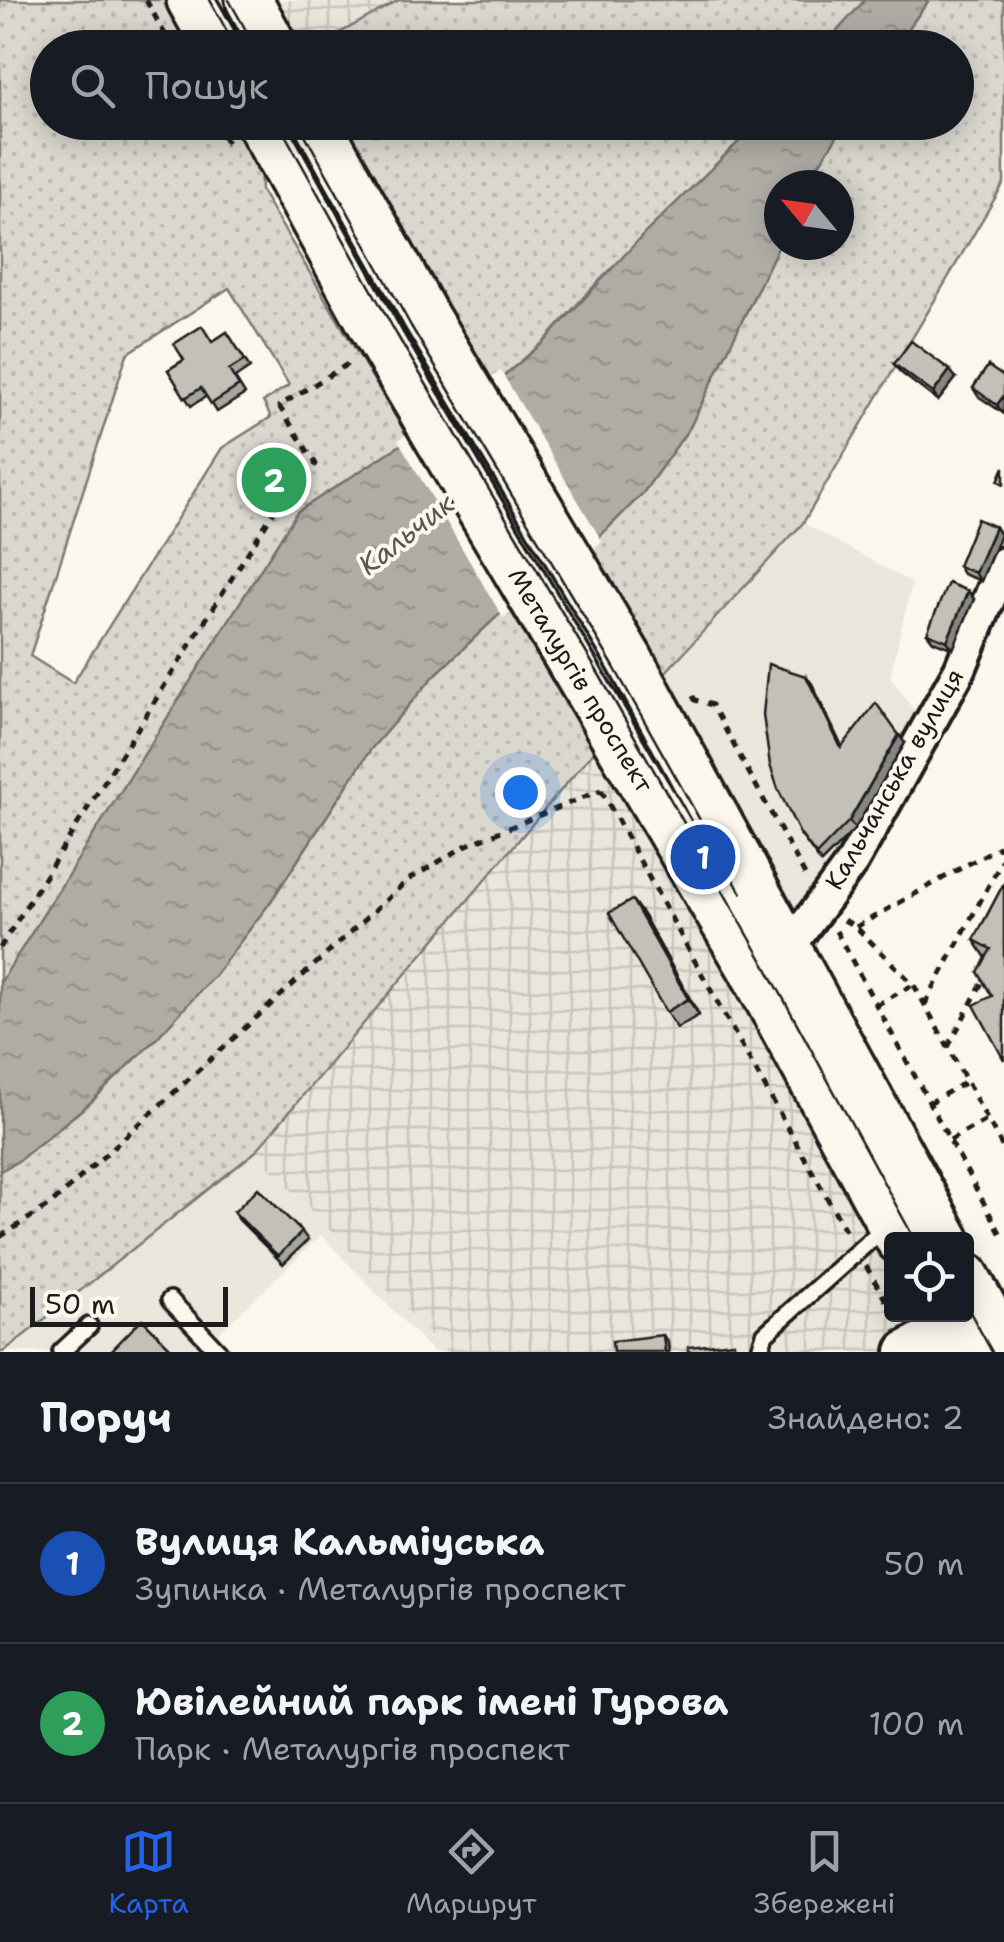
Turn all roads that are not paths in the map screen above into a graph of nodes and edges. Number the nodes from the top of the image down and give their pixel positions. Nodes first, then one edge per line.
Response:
1 (190, 0) edge
2 (249, 0) edge
3 (207, 30) edge
4 (265, 30) edge
5 (267, 140) edge
6 (327, 140) edge
7 (1004, 563) edge
8 (770, 959) junction
9 (897, 1220) edge
10 (926, 1232) edge
11 (170, 1300) dead end
12 (965, 1322) edge
13 (89, 1326) dead end
14 (61, 1352) edge
15 (219, 1352) edge
16 (759, 1352) edge
17 (908, 1352) edge

1 - 3 main road
2 - 4 main road
5 - 8 main road, Металургів проспект
6 - 8 main road, Металургів проспект
7 - 8 street, Кальчанська вулиця
8 - 9 main road, Металургів проспект
9 - 10 main road, Металургів проспект
9 - 16 lane
11 - 15 lane
12 - 17 street
13 - 14 lane

